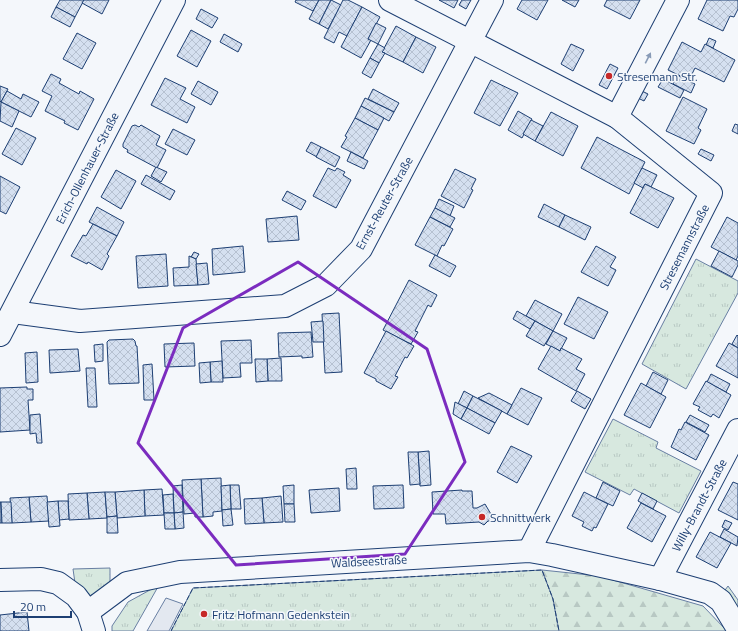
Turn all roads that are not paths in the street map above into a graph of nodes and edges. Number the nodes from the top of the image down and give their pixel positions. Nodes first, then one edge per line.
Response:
1 (174, 0) edge
2 (390, 0) edge
3 (492, 0) edge
4 (678, 0) edge
5 (470, 42) junction
6 (617, 117) junction
7 (13, 312) junction
8 (0, 335) edge
9 (738, 430) edge
10 (529, 551) junction
11 (660, 579) junction
12 (0, 580) edge
13 (91, 621) edge
14 (738, 629) edge

1 - 7 street, Erich-Ollenhauer-Straße
2 - 5 street, Stresemannstraße
3 - 5 street, Ernst-Reuter-Straße
6 -> 4 street
5 - 6 street, Stresemannstraße
5 - 7 street, Ernst-Reuter-Straße
6 - 10 street, Stresemannstraße
7 - 8 street, Erich-Ollenhauer-Straße
9 - 11 street, Willy-Brandt-Straße
10 - 11 street, Waldseestraße
10 - 13 street, Waldseestraße
11 - 14 street, Waldseestraße
12 - 13 street, Waldseestraße

